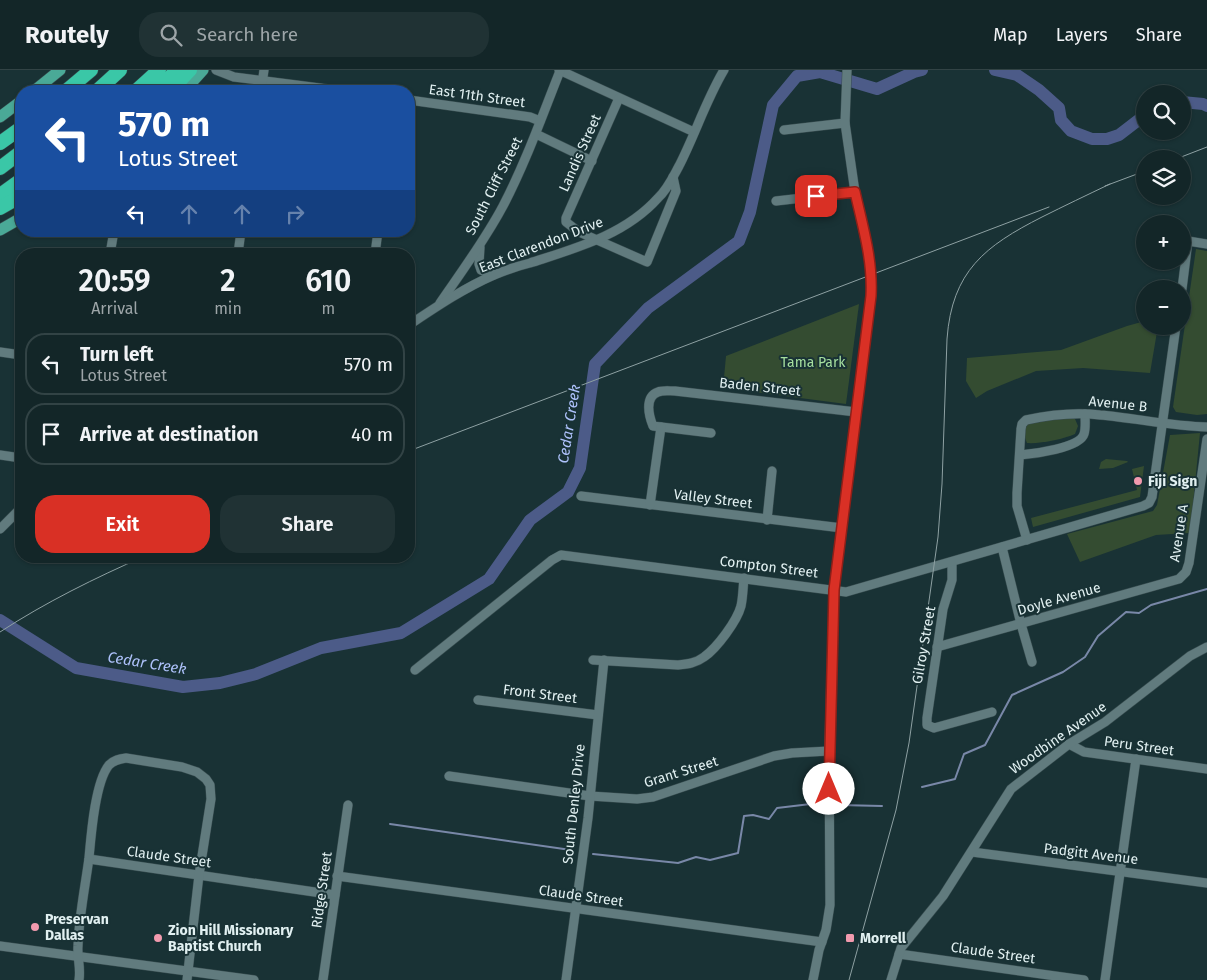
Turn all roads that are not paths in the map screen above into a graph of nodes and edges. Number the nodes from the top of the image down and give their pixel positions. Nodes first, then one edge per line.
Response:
1 (60, 70) edge
2 (91, 70) edge
3 (120, 70) edge
4 (159, 70) edge
5 (177, 70) edge
6 (190, 70) edge
7 (203, 70) edge
8 (216, 70) edge
9 (264, 70) edge
10 (560, 70) edge
11 (724, 70) edge
12 (847, 70) edge
13 (262, 80) junction
14 (41, 85) edge
15 (73, 85) edge
16 (104, 85) edge
17 (143, 85) edge
18 (162, 85) edge
19 (176, 85) edge
20 (189, 85) edge
21 (262, 85) edge
22 (299, 85) edge
23 (619, 98) junction
24 (415, 101) edge
25 (15, 106) edge
26 (0, 117) edge
27 (540, 120) junction
28 (845, 123) junction
29 (784, 130) dead end
30 (15, 132) edge
31 (694, 132) junction
32 (536, 134) junction
33 (0, 143) edge
34 (15, 157) edge
35 (592, 161) junction
36 (0, 168) edge
37 (673, 177) junction
38 (15, 184) edge
39 (855, 192) junction
40 (0, 195) edge
41 (15, 199) edge
42 (776, 200) dead end
43 (0, 208) edge
44 (15, 221) edge
45 (0, 230) edge
46 (597, 240) junction
47 (1207, 244) edge
48 (480, 246) junction
49 (494, 275) junction
50 (1183, 280) edge
51 (438, 306) junction
52 (415, 321) edge
53 (1175, 335) edge
54 (0, 352) edge
55 (15, 354) edge
56 (856, 412) junction
57 (1085, 414) junction
58 (1162, 423) junction
59 (657, 426) junction
60 (1207, 427) edge
61 (711, 433) dead end
62 (1207, 439) edge
63 (1020, 455) junction
64 (0, 456) edge
65 (15, 457) edge
66 (772, 471) dead end
67 (581, 496) dead end
68 (650, 505) junction
69 (15, 514) edge
70 (767, 520) junction
71 (2, 526) edge
72 (842, 528) junction
73 (1027, 540) junction
74 (1002, 547) junction
75 (952, 562) junction
76 (1186, 572) joint
77 (744, 578) junction
78 (834, 590) junction
79 (1021, 624) junction
80 (937, 647) junction
81 (1207, 647) edge
82 (593, 660) dead end
83 (604, 660) junction
84 (1032, 662) dead end
85 (415, 670) dead end
86 (478, 700) dead end
87 (992, 712) dead end
88 (598, 715) junction
89 (1069, 744) junction
90 (829, 751) junction
91 (1136, 759) junction
92 (1207, 769) edge
93 (449, 776) dead end
94 (590, 796) junction
95 (348, 804) dead end
96 (972, 852) junction
97 (89, 859) junction
98 (1120, 871) junction
99 (199, 875) junction
100 (338, 876) junction
101 (1207, 883) edge
102 (335, 895) junction
103 (576, 909) junction
104 (822, 942) junction
105 (0, 946) edge
106 (899, 954) junction
107 (79, 957) junction
108 (187, 976) edge
109 (79, 980) edge
110 (254, 980) edge
111 (323, 980) edge
112 (566, 980) edge
113 (813, 980) edge
114 (890, 980) edge
115 (1084, 980) edge
116 (1105, 980) edge

1 - 14 main road
2 - 15 highway
3 - 16 highway
4 - 17 highway
5 - 18 highway
6 - 19 highway
7 - 20 main road
8 - 13 street
9 - 13 street
10 - 23 street
10 - 27 street, South Cliff Street
11 - 31 street, East Clarendon Drive
12 - 28 street
13 - 21 street
13 - 22 street
23 - 31 street
23 - 35 street, Landis Street
24 - 27 street, East 11th Street
25 - 26 main road
27 - 32 street, South Cliff Street
28 - 29 street
28 - 39 street
30 - 33 highway
31 - 37 street, East Clarendon Drive
32 - 35 street
32 - 48 street, South Cliff Street
34 - 36 highway
35 - 46 street, Landis Street
37 - 46 street, East Clarendon Drive
37 - 46 street
38 - 40 highway
39 - 42 street
39 - 56 street
41 - 43 highway
44 - 45 main road
46 - 49 street, East Clarendon Drive
47 - 50 street
48 - 49 street
48 - 51 street, South Cliff Street
49 - 51 street, East Clarendon Drive
51 - 52 street, East Clarendon Drive
53 - 58 street
54 - 55 street
56 - 59 street, Baden Street
56 - 72 street
57 - 58 street, Avenue B
57 - 63 street
57 - 63 street, Avenue B
58 - 60 street, Avenue B
58 - 73 street, Compton Street
59 - 61 street
59 - 68 street
62 - 76 street, Avenue A
63 - 73 street
64 - 65 street
66 - 70 street
67 - 68 street, Valley Street
68 - 70 street, Valley Street
69 - 71 street
70 - 72 street, Valley Street
72 - 78 street
73 - 74 street, Compton Street
74 - 75 street, Compton Street
74 - 79 street
75 - 78 street, Compton Street
75 - 80 street, Gilroy Street
76 - 79 street, Doyle Avenue
77 - 78 street, Compton Street
77 - 83 street
77 - 85 street, Compton Street
78 - 90 street
79 - 80 street, Doyle Avenue
79 - 84 street
80 - 87 street, Gilroy Street
81 - 89 street, Woodbine Avenue
82 - 83 street
83 - 88 street, South Denley Drive
86 - 88 street, Front Street
88 - 94 street, South Denley Drive
89 - 91 street, Peru Street
89 - 96 street, Woodbine Avenue
90 - 94 street, Grant Street
90 - 104 street
91 - 92 street, Peru Street
91 - 98 street
93 - 94 street, Grant Street
94 - 103 street, South Denley Drive
95 - 100 street, Ridge Street
96 - 98 street, Padgitt Avenue
96 - 106 street, Woodbine Avenue
97 - 99 street, Claude Street
97 - 99 street
97 - 107 street
98 - 101 street, Padgitt Avenue
98 - 116 street
99 - 102 street, Claude Street
99 - 108 street
100 - 102 street, Ridge Street
100 - 103 street, Claude Street
102 - 111 street, Ridge Street
103 - 104 street, Claude Street
103 - 112 street, South Denley Drive
104 - 113 street
105 - 107 street
106 - 114 street, Woodbine Avenue
106 - 115 street, Claude Street
107 - 108 street
107 - 109 street
108 - 110 street

